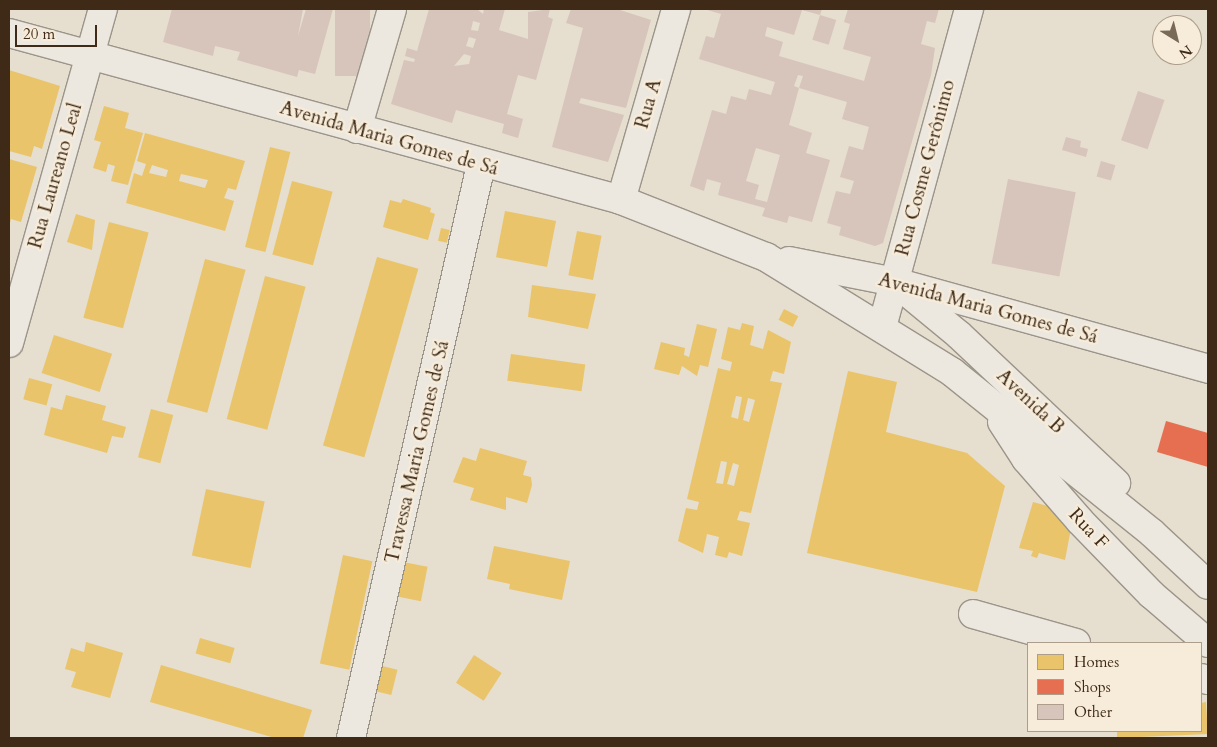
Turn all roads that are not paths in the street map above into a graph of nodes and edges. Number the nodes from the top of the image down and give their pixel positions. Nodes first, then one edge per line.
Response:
1 (103, 9) edge
2 (392, 9) edge
3 (676, 9) edge
4 (969, 9) edge
5 (9, 33) edge
6 (90, 56) junction
7 (357, 129) junction
8 (481, 165) junction
9 (621, 200) junction
10 (766, 257) junction
11 (895, 282) junction
12 (882, 327) junction
13 (9, 343) edge
14 (1208, 369) edge
15 (987, 398) junction
16 (1152, 532) junction
17 (1208, 585) edge
18 (973, 614) dead end
19 (1072, 642) edge
20 (1208, 643) edge
21 (351, 738) edge

1 - 6 street, Rua Laureano Leal
2 - 7 street
3 - 9 street, Rua A
4 - 11 street, Rua Cosme Gerônimo
5 - 6 street, Avenida Maria Gomes de Sá
6 - 7 street, Avenida Maria Gomes de Sá
6 - 13 street, Rua Laureano Leal
7 - 8 street, Avenida Maria Gomes de Sá
8 - 9 street, Avenida Maria Gomes de Sá
8 - 21 street, Travessa Maria Gomes de Sá
9 - 10 street, Avenida Maria Gomes de Sá
10 - 11 street, Avenida Maria Gomes de Sá
10 - 12 street, Avenida Maria Gomes de Sá
11 - 12 street, Rua Cosme Gerônimo
11 - 14 street, Avenida Maria Gomes de Sá
11 - 16 street, Avenida B
12 - 15 street, Avenida B
15 - 16 street, Avenida B
15 - 20 street, Rua F
16 - 17 street, Avenida B
18 - 19 street

